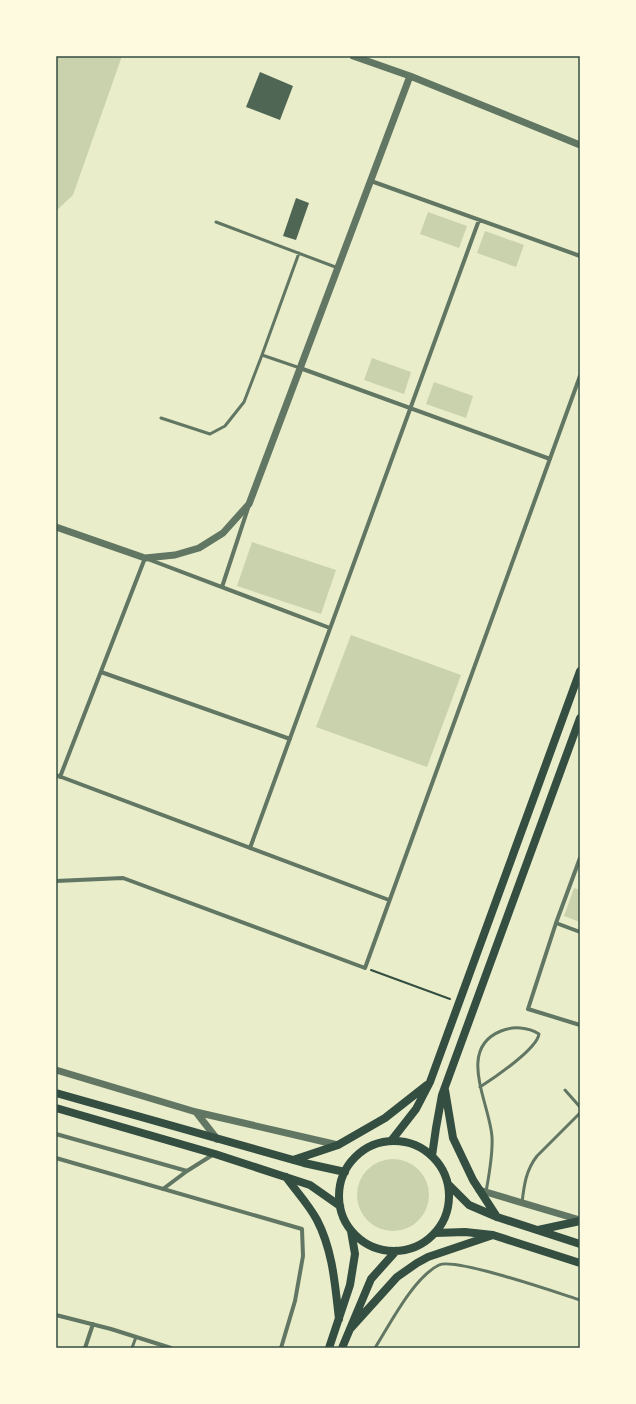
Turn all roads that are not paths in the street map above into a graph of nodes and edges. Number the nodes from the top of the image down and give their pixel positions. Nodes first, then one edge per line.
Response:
1 (353, 56) edge
2 (410, 76) junction
3 (580, 145) edge
4 (371, 180) junction
5 (479, 220) junction
6 (216, 222) dead end
7 (299, 253) junction
8 (580, 256) edge
9 (338, 268) junction
10 (262, 355) junction
11 (300, 368) junction
12 (580, 376) edge
13 (410, 408) junction
14 (161, 418) dead end
15 (550, 459) junction
16 (249, 504) junction
17 (56, 527) edge
18 (145, 558) junction
19 (222, 587) junction
20 (330, 628) junction
21 (580, 671) edge
22 (101, 672) junction
23 (580, 718) edge
24 (290, 739) junction
25 (58, 776) edge
26 (250, 848) junction
27 (580, 858) edge
28 (56, 881) edge
29 (389, 900) junction
30 (556, 923) junction
31 (580, 932) edge
32 (580, 1025) edge
33 (56, 1070) edge
34 (430, 1082) junction
35 (445, 1087) junction
36 (480, 1087) junction
37 (565, 1090) dead end
38 (56, 1093) edge
39 (580, 1107) edge
40 (56, 1108) edge
41 (196, 1112) junction
42 (580, 1114) edge
43 (56, 1134) edge
44 (217, 1139) junction
45 (391, 1141) junction
46 (338, 1145) junction
47 (215, 1154) junction
48 (432, 1156) junction
49 (56, 1158) edge
50 (293, 1160) junction
51 (187, 1171) junction
52 (345, 1172) junction
53 (286, 1177) junction
54 (448, 1184) junction
55 (163, 1189) junction
56 (482, 1191) junction
57 (522, 1203) junction
58 (340, 1206) junction
59 (497, 1217) junction
60 (580, 1221) edge
61 (537, 1230) junction
62 (351, 1231) junction
63 (435, 1233) junction
64 (493, 1235) junction
65 (580, 1244) edge
66 (396, 1252) junction
67 (580, 1263) edge
68 (580, 1300) edge
69 (56, 1315) edge
70 (339, 1319) junction
71 (93, 1324) junction
72 (350, 1329) junction
73 (136, 1337) junction
74 (85, 1348) edge
75 (132, 1348) edge
76 (171, 1348) edge
77 (281, 1348) edge
78 (329, 1348) edge
79 (342, 1348) edge
80 (376, 1348) edge

1 - 2 street
2 - 3 street
2 - 4 street
4 - 5 street
4 - 9 street
5 - 8 street
5 - 13 street
6 - 7 lane
7 - 9 lane
7 - 10 lane
9 - 11 street
10 - 11 lane
10 - 14 lane
11 - 13 street
11 - 16 street
12 - 15 street
13 - 15 street
13 - 20 street
15 - 29 street
16 - 18 street
16 - 19 street
17 - 18 street
18 - 19 street
18 - 22 street
19 - 20 street
20 - 24 street
21 - 34 main road
22 - 24 street
22 - 25 street
23 - 35 main road
24 - 26 street
25 - 26 street
26 - 29 street
27 - 30 street
28 - 29 street
30 - 31 street
30 - 32 street
33 - 41 street
34 - 45 main road
34 - 46 main road
35 - 48 main road
35 - 56 main road
36 - 36 lane
36 - 56 lane
37 - 39 lane
38 - 44 main road
40 - 47 main road
41 - 44 street
41 - 46 street
42 - 57 lane
43 - 51 street
44 - 50 main road
45 - 48 main road
45 - 52 main road
46 - 50 main road
47 - 51 street
47 - 53 main road
48 - 54 main road
49 - 55 street
50 - 52 main road
51 - 55 street
52 - 58 main road
53 - 58 main road
53 - 70 main road
54 - 59 main road
54 - 63 main road
55 - 77 street
56 - 57 street
56 - 59 main road
57 - 60 street
58 - 62 main road
59 - 61 main road
60 - 61 main road
61 - 65 main road
62 - 66 main road
62 - 70 main road
63 - 64 main road
63 - 66 main road
64 - 67 main road
64 - 72 main road
66 - 72 main road
68 - 80 lane
69 - 71 street
70 - 78 main road
71 - 73 street
71 - 74 street
72 - 79 main road
73 - 75 lane
73 - 76 street

